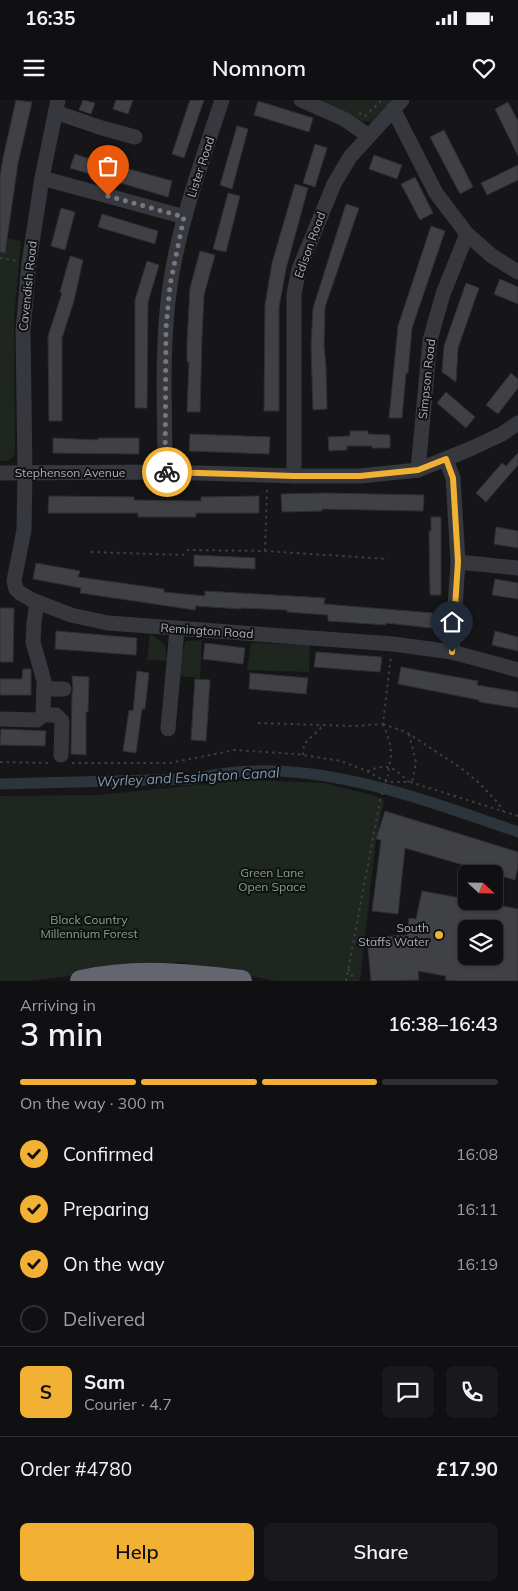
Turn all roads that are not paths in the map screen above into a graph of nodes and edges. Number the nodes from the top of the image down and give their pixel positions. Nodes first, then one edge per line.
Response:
1 (222, 100) edge
2 (301, 100) edge
3 (392, 103) edge
4 (56, 106) edge
5 (369, 136) junction
6 (135, 137) dead end
7 (42, 178) junction
8 (184, 217) junction
9 (467, 234) junction
10 (518, 272) edge
11 (518, 423) edge
12 (446, 459) junction
13 (418, 470) junction
14 (165, 472) junction
15 (0, 473) edge
16 (25, 473) junction
17 (294, 476) junction
18 (458, 562) junction
19 (518, 568) edge
20 (7, 582) edge
21 (37, 602) junction
22 (177, 629) junction
23 (452, 652) junction
24 (518, 670) edge
25 (45, 689) junction
26 (64, 689) dead end
27 (43, 715) junction
28 (0, 719) edge
29 (168, 729) dead end
30 (61, 760) road end
31 (100, 979) edge
32 (241, 981) edge

1 - 8 street, Lister Road
2 - 5 street
3 - 5 street, Edison Road
3 - 9 street
4 - 6 street
4 - 7 street, Cavendish Road
5 - 17 street, Edison Road
7 - 8 street
7 - 16 street, Cavendish Road
8 - 14 street, Lister Road
9 - 10 street
9 - 13 street, Simpson Road
11 - 12 street, Stephenson Avenue
12 - 13 street, Stephenson Avenue
12 - 18 street
13 - 17 street, Stephenson Avenue
14 - 16 street, Stephenson Avenue
14 - 17 street, Stephenson Avenue
15 - 16 street, Stephenson Avenue
16 - 20 street, Remington Road
18 - 19 street
18 - 23 street
20 - 21 street, Remington Road
21 - 22 street, Remington Road
21 - 25 street
22 - 23 street, Remington Road
22 - 29 street
23 - 24 street, Remington Road
25 - 26 street
25 - 27 street
27 - 28 street
27 - 30 street
31 - 32 highway

